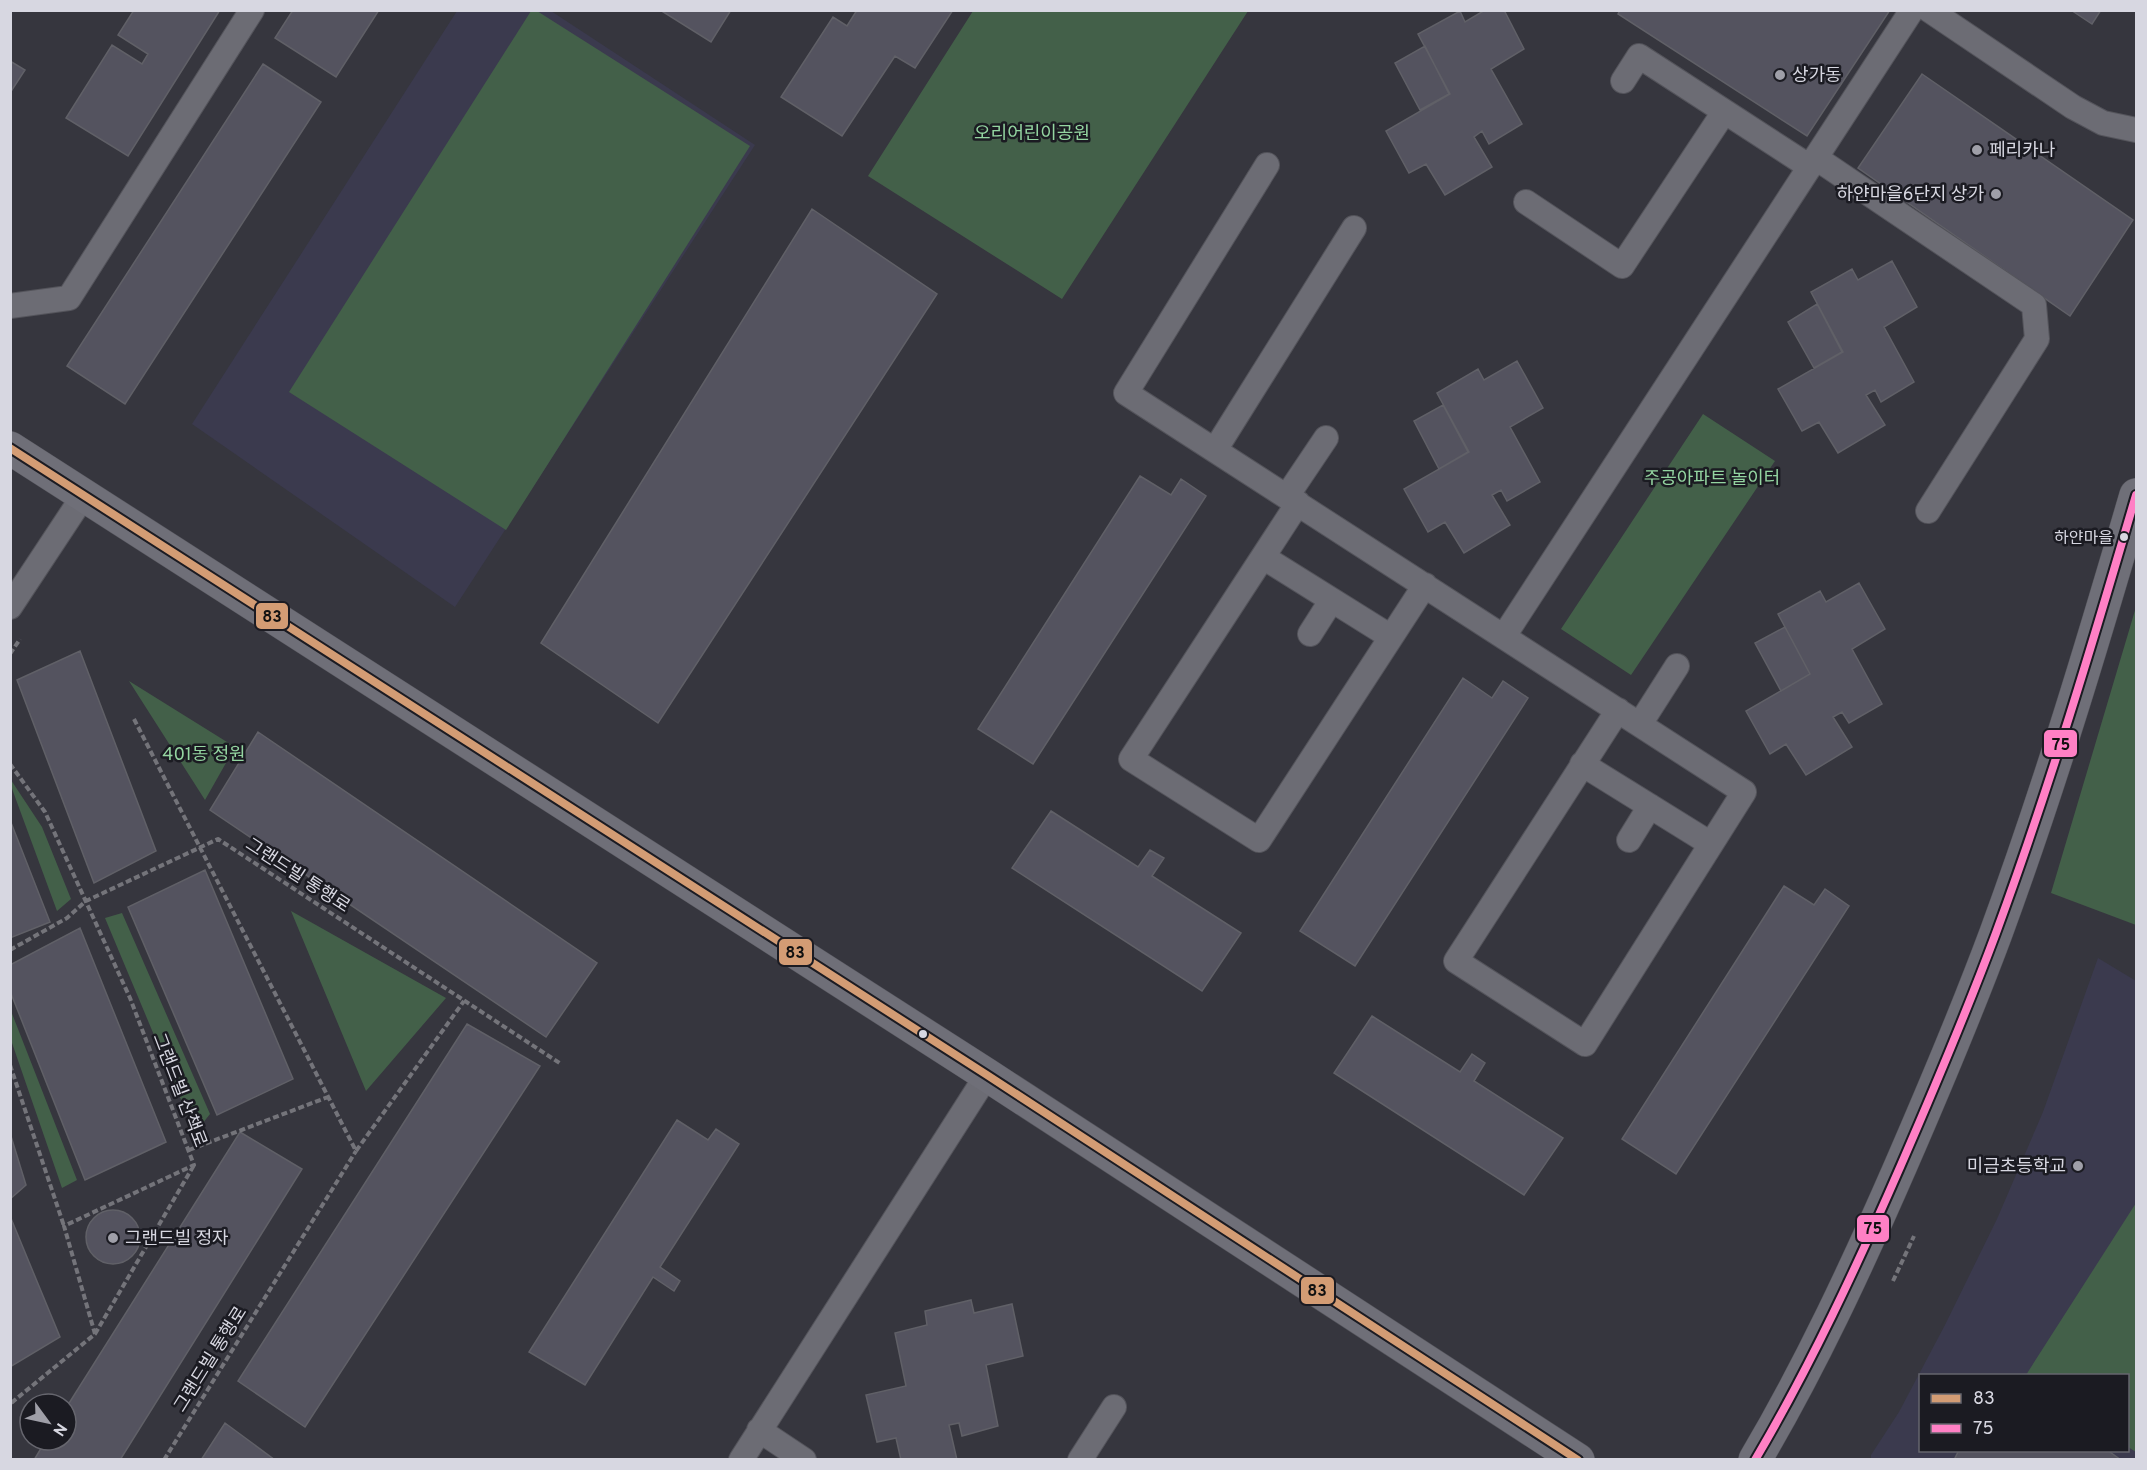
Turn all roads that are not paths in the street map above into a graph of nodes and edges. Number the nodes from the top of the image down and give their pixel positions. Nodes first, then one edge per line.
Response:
1 (252, 10) edge
2 (1912, 10) edge
3 (1929, 11) edge
4 (1623, 81) dead end
5 (1724, 112) junction
6 (2136, 130) edge
7 (1813, 163) junction
8 (1267, 165) dead end
9 (1526, 202) dead end
10 (1354, 228) dead end
11 (10, 306) edge
12 (1326, 438) dead end
13 (10, 448) edge
14 (1215, 450) junction
15 (84, 495) junction
16 (2136, 495) edge
17 (1293, 499) junction
18 (1928, 511) dead end
19 (1263, 557) junction
20 (1425, 585) junction
21 (1331, 601) junction
22 (10, 606) edge
23 (1310, 634) dead end
24 (1504, 636) junction
25 (1390, 637) junction
26 (1677, 666) dead end
27 (1618, 710) junction
28 (1640, 724) junction
29 (1582, 764) junction
30 (1650, 806) junction
31 (1629, 840) dead end
32 (1711, 844) junction
33 (987, 1075) junction
34 (1114, 1407) dead end
35 (759, 1430) junction
36 (741, 1460) edge
37 (804, 1460) edge
38 (1080, 1460) edge
39 (1578, 1460) edge
40 (1755, 1460) edge

1 - 11 lane
2 - 7 lane
3 - 6 lane
4 - 5 lane
5 - 7 lane
5 - 9 lane
7 - 18 lane
7 - 24 lane
8 - 14 lane
10 - 14 lane
12 - 17 lane
13 - 15 main road
14 - 17 lane
15 - 22 lane
15 - 33 main road
16 - 40 main road
17 - 19 lane
17 - 20 lane
19 - 21 lane
19 - 25 lane
20 - 24 lane
20 - 25 lane
21 - 23 lane
21 - 25 lane
24 - 27 lane
26 - 28 lane
27 - 28 lane
27 - 29 lane
28 - 32 lane
29 - 30 lane
29 - 32 lane
30 - 31 lane
30 - 32 lane
33 - 35 lane
33 - 39 main road
34 - 38 lane
35 - 36 lane
35 - 37 lane

